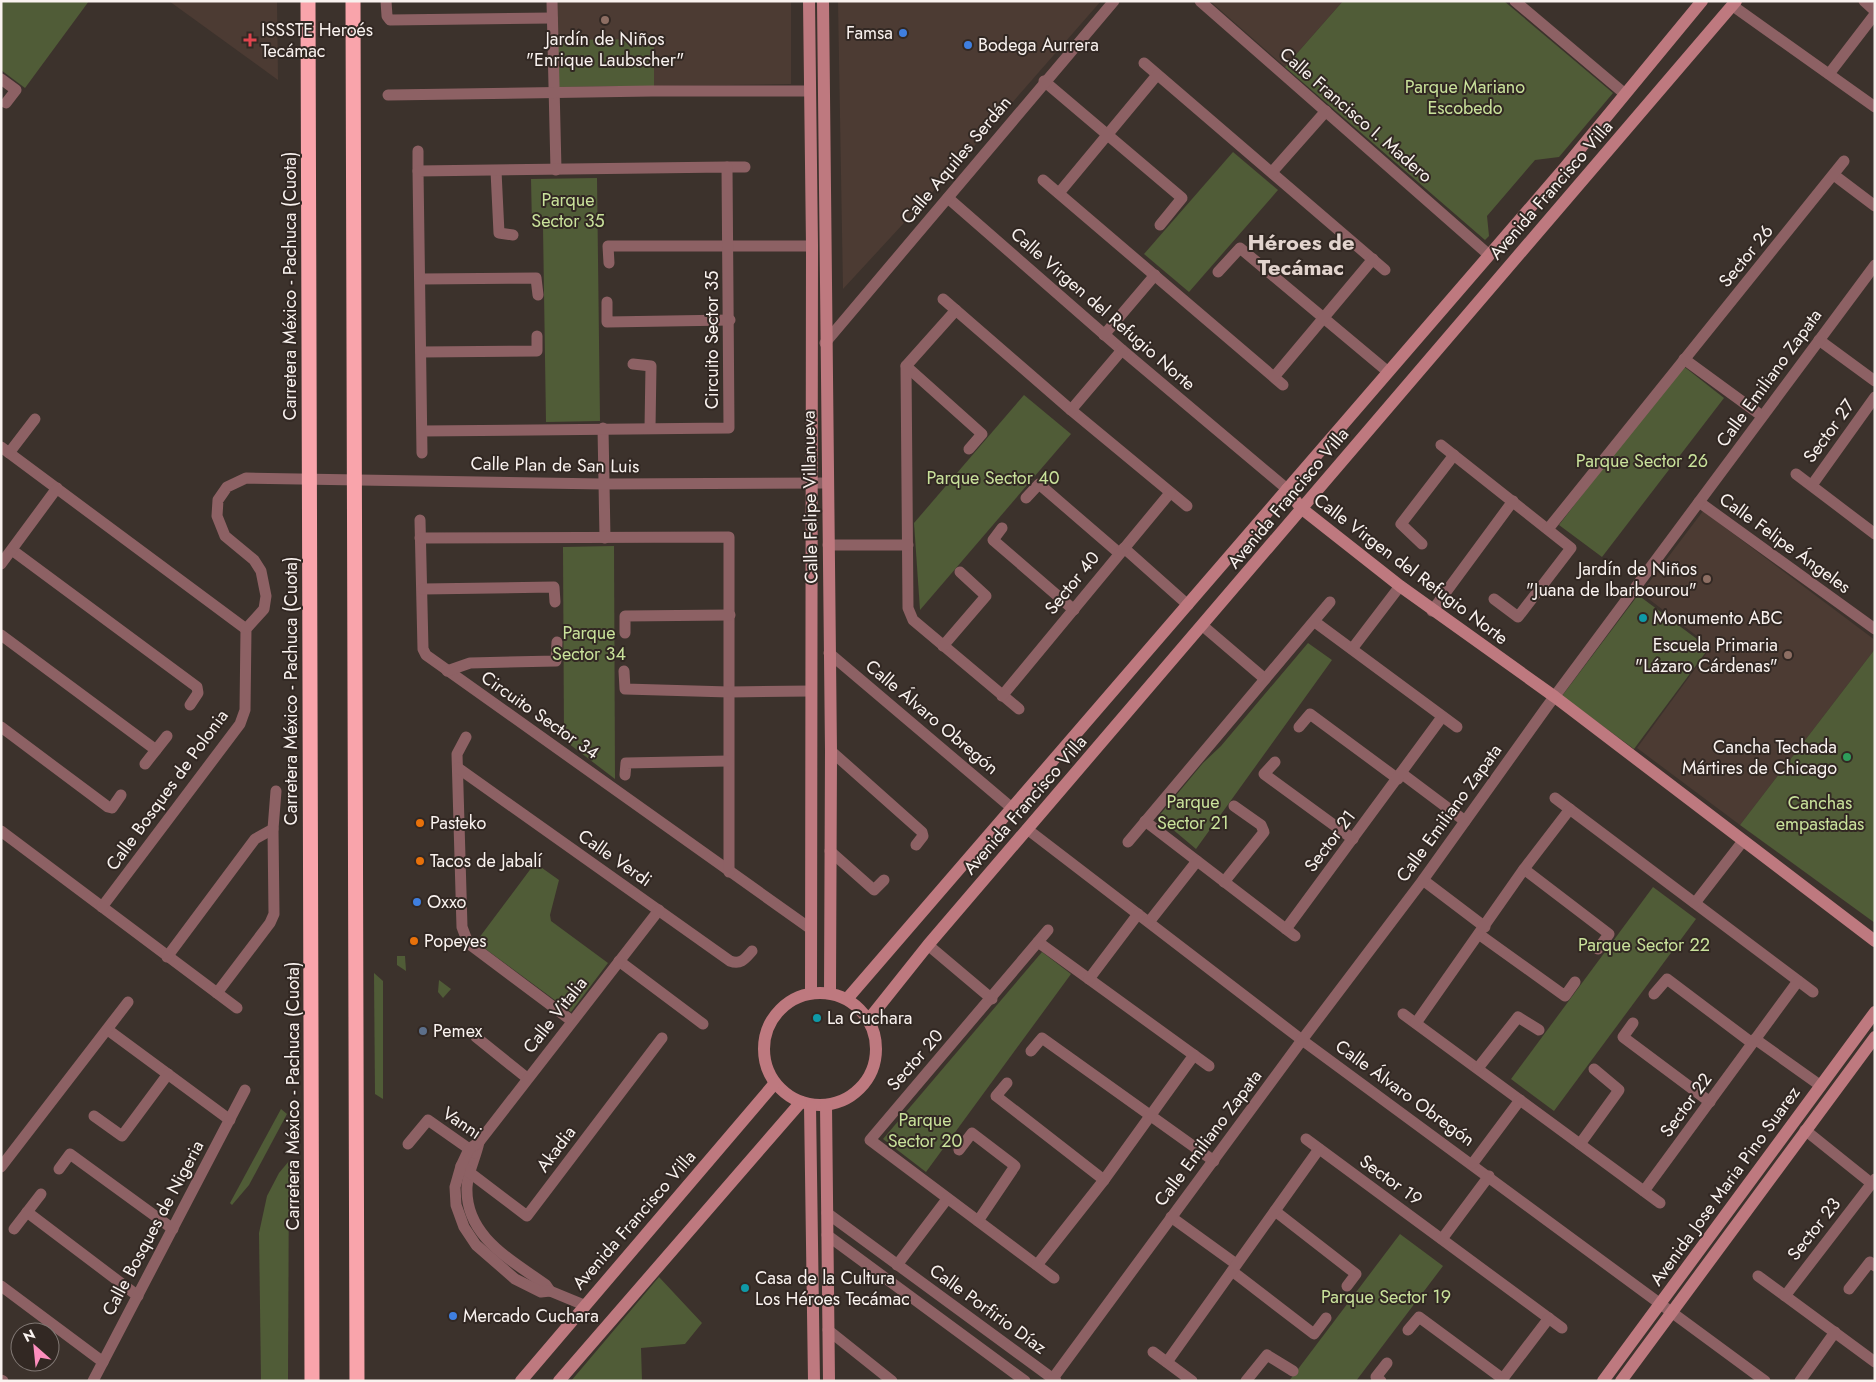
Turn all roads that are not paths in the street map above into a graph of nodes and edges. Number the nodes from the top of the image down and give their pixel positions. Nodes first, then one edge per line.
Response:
1 (308, 1) edge
2 (353, 1) edge
3 (386, 1) edge
4 (552, 1) edge
5 (809, 1) edge
6 (823, 1) edge
7 (1114, 1) edge
8 (1200, 1) edge
9 (1515, 1) edge
10 (1702, 1) edge
11 (1864, 1) edge
12 (1734, 3) edge
13 (1875, 12) edge
14 (552, 18) junction
15 (1144, 63) dead end
16 (1829, 74) junction
17 (1157, 75) junction
18 (1, 79) edge
19 (1044, 82) junction
20 (809, 91) junction
21 (554, 93) junction
22 (1625, 94) junction
23 (388, 95) dead end
24 (6, 103) dead end
25 (1875, 108) edge
26 (1326, 111) junction
27 (1107, 134) junction
28 (418, 151) dead end
29 (1844, 161) dead end
30 (727, 167) junction
31 (745, 167) dead end
32 (556, 170) junction
33 (418, 171) junction
34 (496, 171) junction
35 (1272, 172) junction
36 (1834, 175) junction
37 (1043, 180) dead end
38 (1058, 193) junction
39 (948, 198) junction
40 (1875, 206) edge
41 (1160, 225) dead end
42 (513, 235) dead end
43 (728, 246) junction
44 (812, 246) junction
45 (1489, 254) junction
46 (1373, 259) junction
47 (609, 263) dead end
48 (812, 263) junction
49 (825, 264) junction
50 (1875, 265) edge
51 (1385, 270) dead end
52 (1218, 272) dead end
53 (1155, 275) junction
54 (421, 279) junction
55 (538, 295) dead end
56 (943, 299) dead end
57 (607, 302) dead end
58 (956, 310) junction
59 (1324, 318) junction
60 (730, 320) junction
61 (1104, 335) junction
62 (537, 336) dead end
63 (1819, 340) junction
64 (825, 343) junction
65 (1122, 350) junction
66 (421, 352) junction
67 (1684, 358) junction
68 (633, 364) dead end
69 (906, 366) junction
70 (1387, 371) junction
71 (1875, 381) edge
72 (1875, 397) edge
73 (1071, 410) junction
74 (1762, 416) junction
75 (35, 420) dead end
76 (603, 428) junction
77 (650, 428) junction
78 (422, 431) junction
79 (1441, 445) dead end
80 (969, 449) dead end
81 (5, 450) edge
82 (422, 452) dead end
83 (1454, 455) junction
84 (1796, 474) dead end
85 (812, 483) junction
86 (827, 483) junction
87 (604, 484) junction
88 (1812, 485) junction
89 (57, 488) junction
90 (1287, 489) junction
91 (1170, 493) junction
92 (1026, 498) dead end
93 (1512, 501) junction
94 (1699, 502) junction
95 (1187, 506) dead end
96 (1301, 508) junction
97 (420, 520) dead end
98 (1002, 528) dead end
99 (1548, 529) junction
100 (1874, 532) edge
101 (420, 538) junction
102 (605, 538) junction
103 (1422, 544) dead end
104 (828, 545) junction
105 (908, 545) junction
106 (12, 550) junction
107 (1122, 550) junction
108 (1, 564) edge
109 (960, 572) dead end
110 (1400, 586) junction
111 (422, 589) junction
112 (1494, 599) dead end
113 (555, 602) dead end
114 (1330, 602) dead end
115 (1188, 605) junction
116 (1074, 610) junction
117 (1432, 611) junction
118 (730, 615) junction
119 (1315, 622) junction
120 (1873, 625) edge
121 (1203, 626) junction
122 (246, 629) junction
123 (625, 633) dead end
124 (1, 635) edge
125 (557, 642) dead end
126 (943, 646) junction
127 (1352, 649) junction
128 (829, 653) junction
129 (447, 671) junction
130 (624, 671) dead end
131 (1265, 679) junction
132 (811, 691) junction
133 (729, 692) junction
134 (1002, 696) junction
135 (1555, 697) junction
136 (190, 705) dead end
137 (1019, 709) dead end
138 (1442, 717) junction
139 (1, 727) edge
140 (1300, 727) dead end
141 (1457, 727) dead end
142 (167, 736) dead end
143 (466, 737) dead end
144 (156, 750) junction
145 (831, 751) junction
146 (728, 761) junction
147 (1275, 762) dead end
148 (145, 764) dead end
149 (458, 768) junction
150 (625, 775) dead end
151 (1399, 776) junction
152 (276, 791) dead end
153 (121, 795) dead end
154 (1555, 798) dead end
155 (1234, 806) dead end
156 (1013, 809) junction
157 (1570, 809) junction
158 (1465, 821) junction
159 (1145, 822) junction
160 (273, 829) junction
161 (1, 830) edge
162 (1027, 830) junction
163 (1353, 839) junction
164 (1743, 841) junction
165 (1128, 842) dead end
166 (916, 846) dead end
167 (830, 851) junction
168 (1197, 861) junction
169 (1524, 869) junction
170 (729, 872) junction
171 (884, 880) dead end
172 (1423, 880) junction
173 (1224, 882) junction
174 (1694, 903) junction
175 (102, 907) junction
176 (659, 910) junction
177 (1138, 914) junction
178 (1149, 922) junction
179 (811, 929) junction
180 (1048, 930) dead end
181 (1482, 931) junction
182 (1875, 941) edge
183 (1038, 942) junction
184 (928, 945) junction
185 (1598, 949) dead end
186 (752, 951) dead end
187 (167, 957) junction
188 (619, 962) junction
189 (1088, 979) junction
190 (1798, 981) junction
191 (1575, 982) dead end
192 (1812, 992) dead end
193 (217, 993) junction
194 (811, 993) junction
195 (830, 993) junction
196 (1654, 994) dead end
197 (847, 999) junction
198 (992, 999) junction
199 (128, 1002) dead end
200 (237, 1008) dead end
201 (1875, 1012) edge
202 (1403, 1014) dead end
203 (869, 1019) junction
204 (572, 1021) junction
205 (1416, 1023) junction
206 (1633, 1023) dead end
207 (703, 1024) dead end
208 (108, 1030) junction
209 (1540, 1030) dead end
210 (476, 1037) dead end
211 (1875, 1037) edge
212 (662, 1038) dead end
213 (1302, 1040) junction
214 (1754, 1041) junction
215 (1031, 1050) dead end
216 (1194, 1055) junction
217 (1209, 1066) dead end
218 (1478, 1068) junction
219 (1594, 1069) dead end
220 (168, 1074) junction
221 (527, 1078) junction
222 (775, 1083) junction
223 (1006, 1084) dead end
224 (1821, 1086) junction
225 (245, 1090) dead end
226 (1520, 1100) junction
227 (1710, 1102) junction
228 (806, 1103) junction
229 (826, 1105) junction
230 (94, 1116) dead end
231 (1150, 1116) junction
232 (230, 1120) junction
233 (1805, 1130) junction
234 (1306, 1139) dead end
235 (408, 1144) dead end
236 (1580, 1144) junction
237 (1319, 1149) junction
238 (958, 1150) dead end
239 (473, 1152) junction
240 (1214, 1161) junction
241 (1473, 1163) junction
242 (2, 1165) edge
243 (465, 1168) junction
244 (58, 1169) dead end
245 (1489, 1176) junction
246 (1104, 1180) junction
247 (1873, 1181) edge
248 (1644, 1191) junction
249 (41, 1194) dead end
250 (947, 1199) junction
251 (1660, 1203) dead end
252 (1276, 1211) junction
253 (27, 1212) junction
254 (826, 1213) junction
255 (1171, 1217) junction
256 (978, 1221) junction
257 (14, 1229) dead end
258 (172, 1229) junction
259 (827, 1235) junction
260 (1442, 1239) junction
261 (897, 1265) junction
262 (1037, 1266) junction
263 (1875, 1266) edge
264 (1234, 1268) junction
265 (1758, 1276) dead end
266 (1054, 1278) dead end
267 (1, 1286) edge
268 (1347, 1286) dead end
269 (1849, 1289) dead end
270 (138, 1296) junction
271 (1785, 1296) junction
272 (1660, 1302) junction
273 (584, 1305) junction
274 (1672, 1311) junction
275 (1326, 1318) dead end
276 (1549, 1318) junction
277 (1562, 1328) dead end
278 (828, 1330) junction
279 (1408, 1330) dead end
280 (1834, 1332) junction
281 (1153, 1352) dead end
282 (103, 1362) junction
283 (1167, 1362) junction
284 (1875, 1362) edge
285 (1387, 1363) dead end
286 (1293, 1371) dead end
287 (1506, 1379) edge
288 (1053, 1380) edge
289 (93, 1381) edge
290 (312, 1381) edge
291 (357, 1381) edge
292 (521, 1381) edge
293 (559, 1381) edge
294 (814, 1381) edge
295 (829, 1381) edge
296 (892, 1381) edge
297 (1025, 1381) edge
298 (1192, 1381) edge
299 (1246, 1381) edge
300 (1381, 1381) edge
301 (1602, 1381) edge
302 (1621, 1381) edge
303 (1765, 1381) edge
304 (1800, 1381) edge

1 - 290 highway, Carretera México - Pachuca (Cuota)
2 - 291 highway
3 - 14 street
4 - 14 street
5 - 20 street, Calle Felipe Villanueva
6 - 49 street, Calle Felipe Villanueva
7 - 19 street, Calle Aquiles Serdán
8 - 26 street, Calle Francisco I. Madero
9 - 22 street
10 - 22 street, Avenida Francisco Villa
11 - 13 street
12 - 16 street
12 - 96 street, Avenida Francisco Villa
13 - 16 street
14 - 21 street
15 - 17 street
16 - 25 street
17 - 27 street
17 - 35 street
18 - 24 street
19 - 27 street
19 - 39 street, Calle Aquiles Serdán
20 - 21 street
20 - 44 street, Calle Felipe Villanueva
21 - 23 street
21 - 32 street
22 - 45 street, Avenida Francisco Villa
26 - 35 street
26 - 45 street, Calle Francisco I. Madero
27 - 38 street
27 - 41 street
28 - 33 street
29 - 36 street, Sector 26
30 - 31 street
30 - 32 street
30 - 43 street, Circuito Sector 35
32 - 34 street
33 - 34 street
33 - 54 street
34 - 42 street
35 - 46 street
36 - 40 street
36 - 67 street, Sector 26
37 - 38 street
38 - 53 street
39 - 61 street, Calle Virgen del Refugio Norte
39 - 64 street, Calle Aquiles Serdán
43 - 44 street, Circuito Sector 35
43 - 47 street
43 - 60 street, Circuito Sector 35
44 - 48 street, Calle Felipe Villanueva
45 - 70 street, Avenida Francisco Villa
46 - 51 street
46 - 59 street
48 - 49 street
48 - 85 street, Calle Felipe Villanueva
49 - 64 street, Calle Felipe Villanueva
50 - 63 street, Calle Emiliano Zapata
52 - 59 street
53 - 59 street
53 - 61 street
54 - 55 street
54 - 66 street
56 - 58 street
57 - 60 street
58 - 69 street
58 - 73 street
59 - 70 street
60 - 77 street, Circuito Sector 35
61 - 65 street, Calle Virgen del Refugio Norte
62 - 66 street
63 - 71 street
63 - 74 street, Calle Emiliano Zapata
64 - 86 street, Calle Felipe Villanueva
65 - 73 street
65 - 90 street, Calle Virgen del Refugio Norte
66 - 78 street
67 - 74 street
67 - 99 street, Sector 26
68 - 77 street
69 - 80 street
69 - 105 street
70 - 90 street, Avenida Francisco Villa
72 - 88 street, Sector 27
73 - 91 street
74 - 94 street, Calle Emiliano Zapata
75 - 81 street
76 - 77 street, Circuito Sector 35
76 - 78 street, Circuito Sector 35
76 - 87 street
78 - 82 street
79 - 83 street
81 - 89 street
83 - 93 street
83 - 103 street
84 - 88 street, Sector 27
85 - 86 street, Calle Plan de San Luis
85 - 87 street, Calle Plan de San Luis
85 - 132 street, Calle Felipe Villanueva
86 - 104 street, Calle Felipe Villanueva
87 - 102 street
87 - 122 street, Calle Plan de San Luis
88 - 100 street, Sector 27
89 - 106 street
89 - 122 street
90 - 96 street, Calle Virgen del Refugio Norte
90 - 115 street, Avenida Francisco Villa
91 - 95 street
91 - 107 street, Sector 40
92 - 107 street
93 - 99 street
93 - 117 street
94 - 120 street, Calle Felipe Ángeles
94 - 135 street, Calle Emiliano Zapata
96 - 110 street, Calle Virgen del Refugio Norte
96 - 121 street, Avenida Francisco Villa
97 - 101 street, Circuito Sector 34
98 - 116 street
99 - 112 street
101 - 102 street
101 - 111 street, Circuito Sector 34
102 - 118 street
104 - 105 street
104 - 128 street, Calle Felipe Villanueva
105 - 126 street
106 - 108 street
106 - 136 street
107 - 115 street
107 - 116 street, Sector 40
109 - 126 street
110 - 117 street, Calle Virgen del Refugio Norte
110 - 127 street
111 - 113 street
111 - 129 street, Circuito Sector 34
114 - 119 street
115 - 156 street, Avenida Francisco Villa
116 - 134 street, Sector 40
117 - 135 street, Calle Virgen del Refugio Norte
118 - 123 street
118 - 133 street
119 - 127 street
119 - 131 street
121 - 131 street
121 - 162 street, Avenida Francisco Villa
122 - 175 street, Calle Bosques de Polonia
124 - 144 street
125 - 129 street
126 - 134 street
127 - 138 street
128 - 145 street, Calle Felipe Villanueva
128 - 156 street, Calle Álvaro Obregón
129 - 170 street, Circuito Sector 34
130 - 133 street
131 - 159 street
132 - 133 street
132 - 179 street, Calle Felipe Villanueva
133 - 146 street
134 - 137 street
135 - 158 street, Calle Emiliano Zapata
135 - 164 street, Calle Virgen del Refugio Norte
138 - 141 street
138 - 151 street, Sector 21
139 - 153 street
140 - 151 street
142 - 144 street
143 - 149 street
144 - 148 street
145 - 166 street
145 - 167 street, Calle Felipe Villanueva
146 - 150 street
146 - 170 street
147 - 163 street
149 - 176 street, Calle Verdi
149 - 204 street
151 - 158 street
151 - 163 street, Sector 21
152 - 160 street
154 - 157 street
155 - 173 street
156 - 197 street, Avenida Francisco Villa
157 - 169 street
157 - 174 street
158 - 172 street, Calle Emiliano Zapata
159 - 165 street
159 - 168 street, Sector 21
160 - 187 street
160 - 193 street
161 - 175 street
162 - 177 street, Calle Álvaro Obregón
162 - 184 street, Avenida Francisco Villa
163 - 173 street, Sector 21
164 - 174 street
164 - 182 street, Calle Virgen del Refugio Norte
167 - 171 street
167 - 195 street, Calle Felipe Villanueva
168 - 173 street, Sector 21
168 - 178 street
169 - 181 street
169 - 185 street
170 - 179 street, Circuito Sector 34
172 - 181 street
172 - 213 street, Calle Emiliano Zapata
174 - 190 street
175 - 187 street
176 - 186 street, Calle Verdi
176 - 188 street, Calle Vitalia
177 - 178 street, Calle Álvaro Obregón
177 - 189 street
178 - 213 street, Calle Álvaro Obregón
179 - 194 street, Calle Felipe Villanueva
180 - 183 street, Sector 20
181 - 191 street
181 - 205 street
183 - 189 street
183 - 198 street, Sector 20
184 - 198 street
184 - 203 street, Avenida Francisco Villa
187 - 193 street
188 - 204 street, Calle Vitalia
188 - 207 street
189 - 216 street
190 - 192 street
190 - 214 street, Sector 22
193 - 200 street
194 - 195 street
194 - 222 street
195 - 197 street
196 - 214 street
197 - 203 street
198 - 250 street, Sector 20
199 - 208 street
201 - 224 street, Avenida Jose Maria Pino Suarez
202 - 205 street
203 - 229 street
204 - 221 street, Calle Vitalia
205 - 218 street
206 - 227 street
208 - 220 street
208 - 242 street
209 - 218 street
210 - 221 street
211 - 233 street, Avenida Jose Maria Pino Suarez
212 - 243 street, Akadia
213 - 240 street, Calle Emiliano Zapata
213 - 241 street, Calle Álvaro Obregón
214 - 224 street
214 - 227 street, Sector 22
215 - 231 street
216 - 217 street
216 - 231 street
218 - 226 street
219 - 236 street
220 - 230 street
220 - 232 street
221 - 239 street, Calle Vitalia
222 - 228 street
222 - 273 street, Avenida Francisco Villa
223 - 246 street
224 - 272 street, Avenida Jose Maria Pino Suarez
225 - 232 street, Calle Bosques de Nigeria
226 - 236 street
226 - 241 street
227 - 248 street, Sector 22
228 - 229 street
228 - 293 street
228 - 294 street
229 - 254 street
231 - 240 street
231 - 246 street
232 - 258 street, Calle Bosques de Nigeria
233 - 247 street, Sector 23
233 - 274 street, Avenida Jose Maria Pino Suarez
234 - 237 street, Sector 19
235 - 239 street, Vanni
236 - 248 street
237 - 252 street
237 - 260 street, Sector 19
238 - 256 street
239 - 243 street, Calle Vitalia
240 - 255 street, Calle Emiliano Zapata
241 - 245 street, Calle Álvaro Obregón
243 - 273 street, Calle Vitalia
244 - 258 street
245 - 260 street
245 - 272 street, Calle Álvaro Obregón
246 - 262 street
247 - 271 street, Sector 23
248 - 251 street
249 - 253 street
250 - 256 street, Sector 20
250 - 261 street
252 - 264 street
252 - 268 street
253 - 257 street
253 - 270 street
254 - 259 street
254 - 261 street, Calle Porfirio Díaz
255 - 264 street
255 - 288 street, Calle Emiliano Zapata
256 - 262 street, Sector 20
258 - 270 street, Calle Bosques de Nigeria
259 - 278 street
259 - 297 street, Calle Porfirio Díaz
260 - 276 street, Sector 19
261 - 288 street, Calle Porfirio Díaz
262 - 266 street, Sector 20
263 - 269 street
264 - 275 street
264 - 283 street
265 - 271 street
267 - 282 street
270 - 282 street, Calle Bosques de Nigeria
271 - 280 street
272 - 274 street, Calle Álvaro Obregón
272 - 301 street, Avenida Jose Maria Pino Suarez
273 - 292 street, Avenida Francisco Villa
274 - 302 street, Avenida Jose Maria Pino Suarez
274 - 303 street, Calle Álvaro Obregón
276 - 277 street, Sector 19
276 - 287 street
278 - 295 street
278 - 296 street
279 - 287 street
280 - 284 street
280 - 304 street
281 - 283 street
282 - 289 street, Calle Bosques de Nigeria
283 - 298 street
285 - 300 street
286 - 299 street

